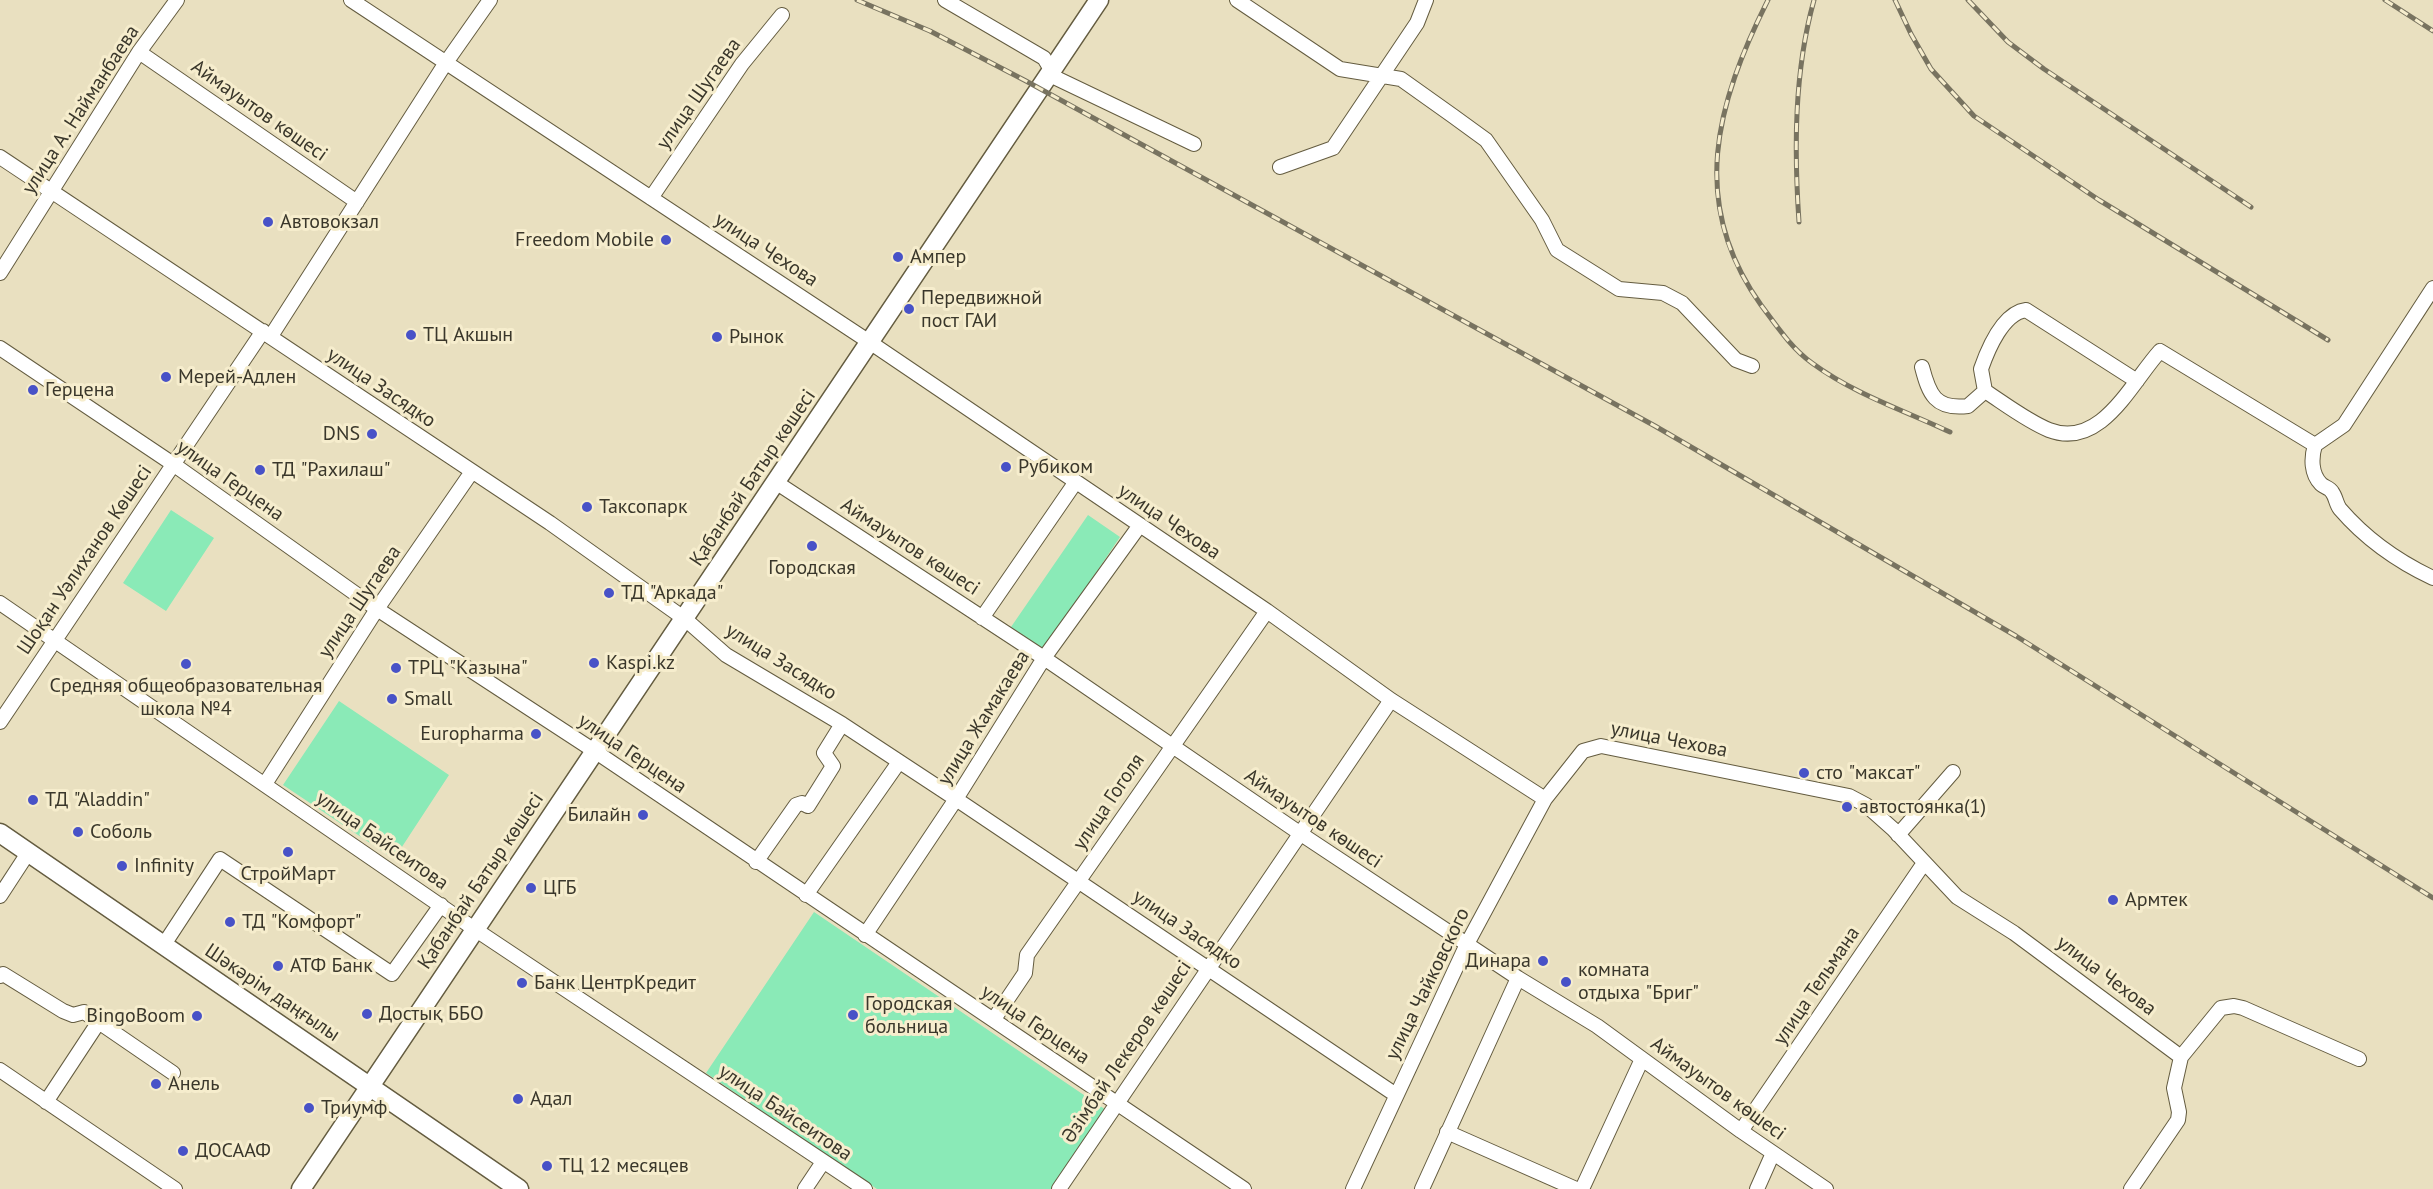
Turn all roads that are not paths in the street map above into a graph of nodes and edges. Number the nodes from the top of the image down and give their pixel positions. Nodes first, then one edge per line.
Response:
1 (177, 0) edge
2 (351, 0) edge
3 (490, 0) edge
4 (945, 0) edge
5 (1099, 0) edge
6 (1237, 0) edge
7 (1426, 0) edge
8 (782, 15) dead end
9 (139, 52) junction
10 (446, 64) junction
11 (1052, 72) junction
12 (1382, 75) junction
13 (1194, 144) dead end
14 (0, 157) edge
15 (1280, 166) dead end
16 (49, 191) junction
17 (651, 198) junction
18 (357, 202) junction
19 (0, 273) edge
20 (2433, 288) edge
21 (267, 334) junction
22 (871, 343) junction
23 (0, 348) edge
24 (1752, 366) dead end
25 (1922, 367) dead end
26 (2137, 381) junction
27 (1985, 391) junction
28 (2315, 445) junction
29 (173, 464) junction
30 (471, 473) junction
31 (777, 483) junction
32 (1075, 483) junction
33 (1140, 525) junction
34 (2433, 578) edge
35 (0, 603) edge
36 (377, 609) junction
37 (1267, 611) junction
38 (982, 618) junction
39 (686, 619) junction
40 (54, 642) junction
41 (1044, 658) junction
42 (1391, 700) junction
43 (0, 722) edge
44 (842, 724) junction
45 (1170, 747) junction
46 (596, 752) junction
47 (899, 762) junction
48 (1953, 772) dead end
49 (265, 784) junction
50 (956, 799) junction
51 (1545, 799) junction
52 (2, 834) edge
53 (1301, 834) junction
54 (1898, 835) junction
55 (28, 853) junction
56 (756, 862) junction
57 (1924, 863) junction
58 (1079, 880) junction
59 (806, 895) junction
60 (0, 896) edge
61 (441, 905) junction
62 (477, 930) junction
63 (865, 935) junction
64 (1467, 944) junction
65 (163, 946) junction
66 (1209, 968) junction
67 (0, 976) edge
68 (1518, 978) junction
69 (994, 1019) junction
70 (98, 1023) junction
71 (2181, 1057) junction
72 (1642, 1059) junction
73 (2359, 1059) dead end
74 (0, 1070) edge
75 (173, 1073) dead end
76 (370, 1086) junction
77 (1396, 1095) junction
78 (46, 1102) junction
79 (1115, 1103) junction
80 (1741, 1131) junction
81 (1447, 1132) junction
82 (1773, 1154) junction
83 (823, 1162) junction
84 (175, 1189) edge
85 (301, 1189) edge
86 (519, 1189) edge
87 (805, 1189) edge
88 (865, 1189) edge
89 (1059, 1189) edge
90 (1244, 1189) edge
91 (1353, 1189) edge
92 (1422, 1189) edge
93 (1576, 1189) edge
94 (1582, 1189) edge
95 (1757, 1189) edge
96 (1827, 1189) edge
97 (2131, 1189) edge

1 - 9 street, улица А. Найманбаева
2 - 10 street, улица Чехова
3 - 10 street
4 - 11 street
5 - 11 main road, Қабанбай Батыр көшесі
6 - 12 street
7 - 12 street
8 - 17 street, улица Шугаева
9 - 16 street, улица А. Найманбаева
9 - 18 street, Аймауытов көшесі
10 - 17 street, улица Чехова
10 - 18 street
11 - 13 street
11 - 22 main road, Қабанбай Батыр көшесі
12 - 15 street
12 - 24 street
14 - 16 street, улица Засядко
16 - 19 street, улица А. Найманбаева
16 - 21 street, улица Засядко
17 - 22 street, улица Чехова
18 - 21 street, Шоқан Уәлиханов Көшесі
20 - 28 street
21 - 29 street, Шоқан Уәлиханов Көшесі
21 - 30 street, улица Засядко
22 - 31 main road, Қабанбай Батыр көшесі
22 - 32 street, улица Чехова
23 - 29 street, улица Герцена
25 - 27 street
26 - 27 street
26 - 27 street
26 - 28 street
28 - 34 street
29 - 36 street, улица Герцена
29 - 40 street, Шоқан Уәлиханов Көшесі
30 - 36 street, улица Шугаева
30 - 39 street, улица Засядко
31 - 38 street, Аймауытов көшесі
31 - 39 main road, Қабанбай Батыр көшесі
32 - 33 street, улица Чехова
32 - 38 street
33 - 37 street, улица Чехова
33 - 41 street, улица Жамакаева
35 - 40 street, улица Байсеитова
36 - 46 street, улица Герцена
36 - 49 street, улица Шугаева
37 - 42 street, улица Чехова
37 - 45 street, улица Гоголя
38 - 41 street, Аймауытов көшесі
39 - 44 street, улица Засядко
39 - 46 main road, Қабанбай Батыр көшесі
40 - 43 street, Шоқан Уәлиханов Көшесі
40 - 49 street, улица Байсеитова
41 - 45 street, Аймауытов көшесі
41 - 50 street, улица Жамакаева
42 - 51 street, улица Чехова
42 - 53 street, Әзімбай Лекеров көшесі
44 - 47 street, улица Засядко
44 - 56 street
45 - 53 street, Аймауытов көшесі
45 - 58 street, улица Гоголя
46 - 56 street, улица Герцена
46 - 62 main road, Қабанбай Батыр көшесі
47 - 50 street, улица Засядко
47 - 59 street
48 - 54 street
49 - 61 street, улица Байсеитова
50 - 58 street, улица Засядко
50 - 63 street, улица Жамакаева
51 - 54 street, улица Чехова
51 - 64 street, улица Чайковского
52 - 55 main road, Шәкәрім даңғылы
53 - 64 street, Аймауытов көшесі
53 - 66 street, Әзімбай Лекеров көшесі
54 - 57 street, улица Чехова
55 - 60 street
55 - 65 main road, Шәкәрім даңғылы
56 - 59 street, улица Герцена
57 - 71 street, улица Чехова
57 - 80 street, улица Тельмана
58 - 66 street, улица Засядко
58 - 69 street, улица Гоголя
59 - 63 street, улица Герцена
61 - 62 street, улица Байсеитова
61 - 65 street
62 - 76 main road, Қабанбай Батыр көшесі
62 - 83 street, улица Байсеитова
63 - 69 street, улица Герцена
64 - 68 street, Аймауытов көшесі
64 - 77 street, улица Чайковского
65 - 76 main road, Шәкәрім даңғылы
66 - 77 street, улица Засядко
66 - 79 street, Әзімбай Лекеров көшесі
67 - 70 street
68 - 72 street, Аймауытов көшесі
68 - 81 street
69 - 79 street, улица Герцена
70 - 75 street
70 - 78 street
71 - 73 street
71 - 97 street
72 - 80 street, Аймауытов көшесі
72 - 94 street
74 - 78 street
76 - 85 main road, Қабанбай Батыр көшесі
76 - 86 main road, Шәкәрім даңғылы
77 - 91 street, улица Чайковского
78 - 84 street
79 - 89 street, Әзімбай Лекеров көшесі
79 - 90 street, улица Герцена
80 - 82 street, Аймауытов көшесі
81 - 92 street
81 - 93 street
82 - 95 street
82 - 96 street, Аймауытов көшесі
83 - 87 street
83 - 88 street, улица Байсеитова

